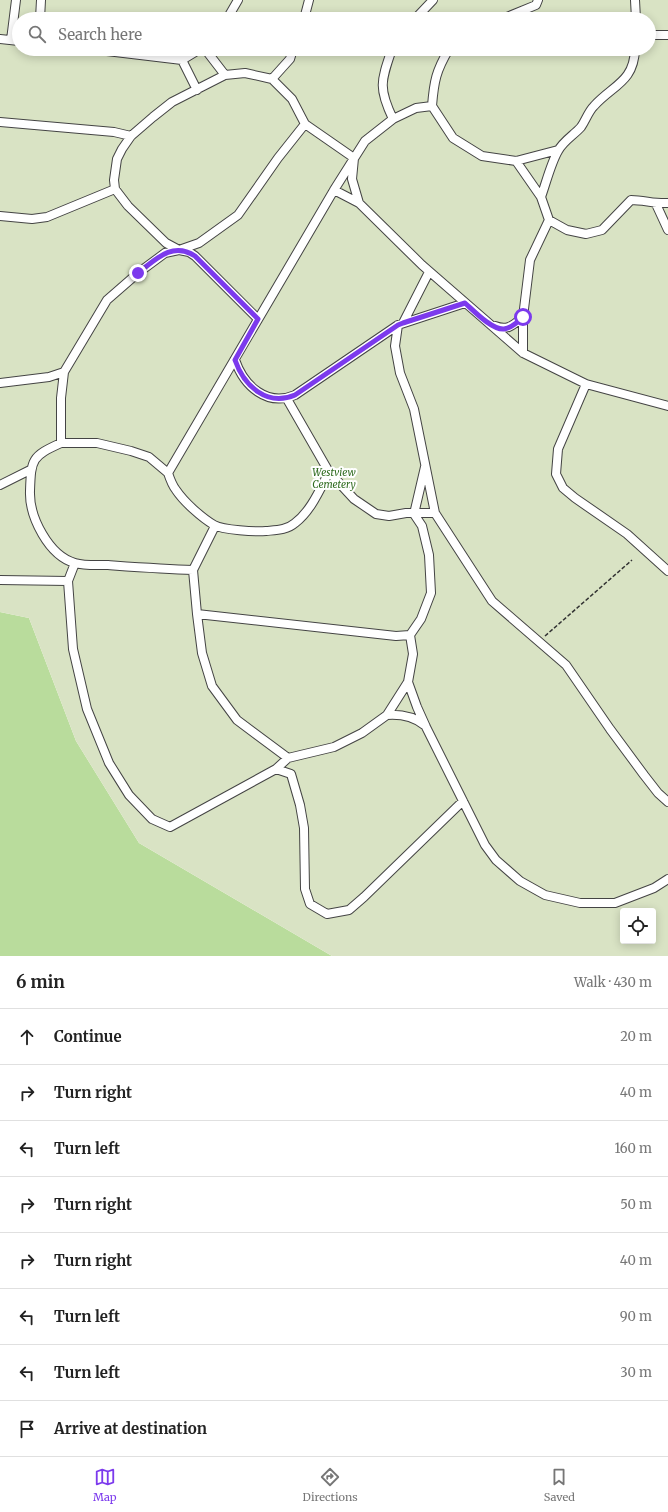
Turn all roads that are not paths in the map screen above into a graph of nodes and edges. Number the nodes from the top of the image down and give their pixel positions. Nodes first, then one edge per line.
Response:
1 (16, 0) edge
2 (41, 0) edge
3 (238, 0) edge
4 (309, 0) edge
5 (433, 0) edge
6 (538, 0) edge
7 (635, 0) edge
8 (16, 12) edge
9 (40, 12) edge
10 (231, 12) edge
11 (306, 12) edge
12 (422, 12) edge
13 (519, 12) edge
14 (636, 12) edge
15 (656, 35) edge
16 (668, 35) edge
17 (0, 39) edge
18 (12, 40) edge
19 (149, 56) edge
20 (189, 56) edge
21 (210, 56) edge
22 (291, 56) edge
23 (390, 56) edge
24 (445, 56) edge
25 (635, 56) edge
26 (182, 60) junction
27 (225, 75) junction
28 (272, 79) junction
29 (197, 90) junction
30 (432, 106) junction
31 (393, 119) junction
32 (0, 122) edge
33 (305, 124) junction
34 (131, 136) junction
35 (558, 150) junction
36 (354, 158) junction
37 (516, 162) junction
38 (115, 189) junction
39 (334, 190) junction
40 (541, 197) junction
41 (359, 203) junction
42 (668, 203) edge
43 (656, 204) junction
44 (0, 216) edge
45 (549, 220) junction
46 (668, 230) edge
47 (179, 250) junction
48 (430, 272) junction
49 (465, 303) junction
50 (523, 317) junction
51 (258, 319) junction
52 (401, 324) junction
53 (490, 325) junction
54 (523, 353) junction
55 (235, 360) junction
56 (64, 372) junction
57 (0, 384) edge
58 (586, 384) junction
59 (287, 399) junction
60 (668, 406) edge
61 (61, 443) junction
62 (426, 464) junction
63 (30, 470) junction
64 (329, 472) junction
65 (168, 473) junction
66 (0, 485) edge
67 (435, 513) junction
68 (414, 514) junction
69 (215, 526) junction
70 (75, 564) junction
71 (193, 570) junction
72 (668, 571) edge
73 (0, 580) edge
74 (68, 581) junction
75 (196, 614) junction
76 (410, 635) junction
77 (408, 682) junction
78 (388, 715) junction
79 (426, 726) junction
80 (288, 758) junction
81 (276, 769) junction
82 (463, 801) junction
83 (668, 802) edge
84 (668, 879) edge

1 - 8 lane
2 - 9 lane
3 - 10 lane
4 - 11 lane
5 - 12 lane
6 - 13 lane
7 - 14 lane
15 - 16 lane
17 - 18 lane
19 - 26 lane
20 - 26 lane
21 - 27 lane
22 - 28 lane
23 - 31 lane
24 - 30 lane
25 - 35 lane
26 - 29 lane
27 - 28 lane
27 - 29 lane
28 - 33 lane
29 - 34 lane
30 - 31 lane
30 - 37 lane
31 - 36 lane
32 - 34 lane
33 - 36 lane
33 - 47 lane
34 - 38 lane
35 - 37 lane
35 - 40 lane
36 - 39 lane
36 - 41 lane
37 - 40 lane
38 - 44 lane
38 - 47 lane
39 - 41 lane
39 - 51 lane
40 - 45 lane
41 - 48 lane
42 - 43 lane
43 - 45 lane
43 - 46 lane
45 - 50 lane
47 - 51 lane
47 - 56 lane
48 - 49 lane
48 - 52 lane
49 - 52 lane
49 - 53 lane
50 - 53 lane
50 - 54 lane
51 - 55 lane
52 - 59 lane
52 - 62 lane
53 - 54 lane
54 - 58 lane
55 - 59 lane
55 - 65 lane
56 - 57 lane
56 - 61 lane
58 - 60 lane
58 - 72 lane
59 - 64 lane
61 - 63 lane
61 - 65 lane
62 - 67 lane
62 - 68 lane
63 - 66 lane
63 - 70 lane
64 - 68 lane
64 - 69 lane
65 - 69 lane
67 - 68 lane
67 - 83 lane
68 - 76 lane
69 - 71 lane
70 - 71 lane
70 - 74 lane
71 - 75 lane
73 - 74 lane
74 - 81 lane
75 - 76 lane
75 - 80 lane
76 - 77 lane
77 - 78 lane
77 - 79 lane
78 - 79 lane
78 - 80 lane
79 - 82 lane
80 - 81 lane
81 - 82 lane
82 - 84 lane

